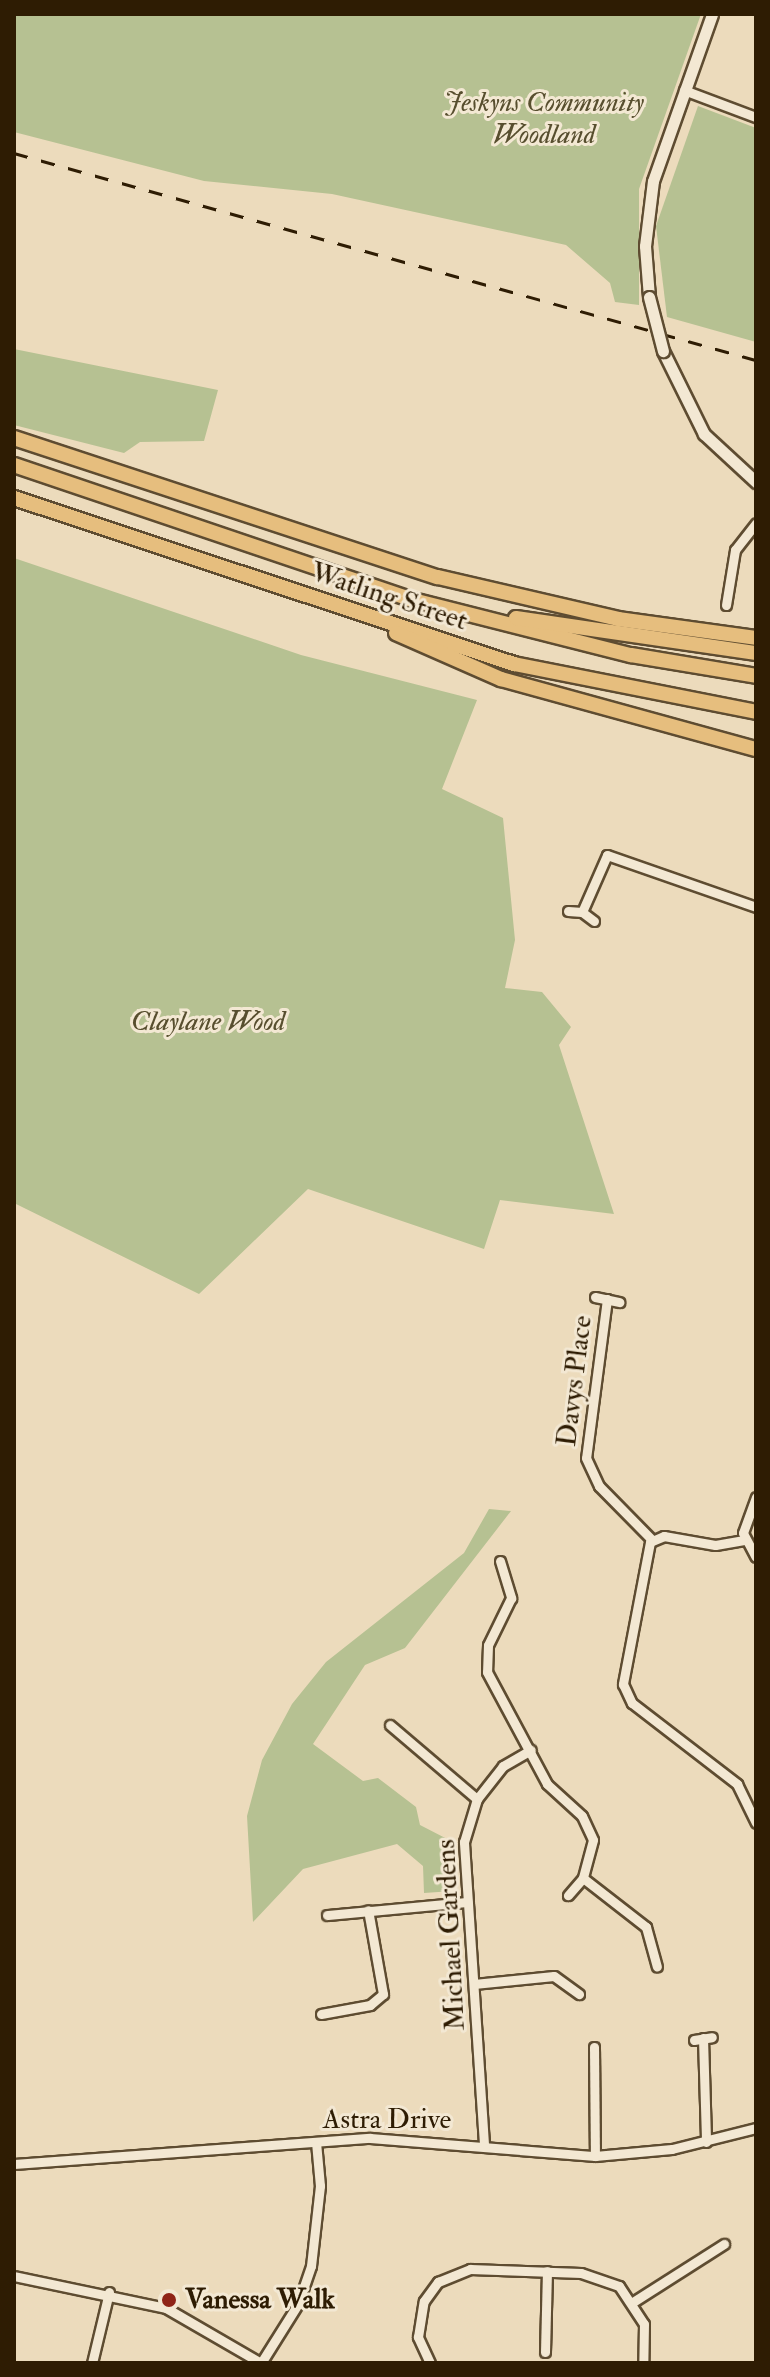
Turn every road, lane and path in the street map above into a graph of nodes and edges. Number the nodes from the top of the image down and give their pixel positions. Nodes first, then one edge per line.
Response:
1 (712, 14) edge
2 (684, 90) junction
3 (756, 117) edge
4 (14, 438) edge
5 (14, 465) edge
6 (756, 482) edge
7 (14, 498) edge
8 (756, 523) edge
9 (409, 599) junction
10 (726, 605) dead end
11 (369, 618) junction
12 (756, 638) edge
13 (756, 653) edge
14 (756, 676) edge
15 (756, 712) edge
16 (756, 749) edge
17 (756, 907) edge
18 (568, 911) dead end
19 (582, 912) junction
20 (594, 921) dead end
21 (595, 1297) dead end
22 (607, 1299) junction
23 (619, 1302) dead end
24 (756, 1497) edge
25 (652, 1540) junction
26 (744, 1540) junction
27 (756, 1557) edge
28 (500, 1561) dead end
29 (390, 1725) dead end
30 (531, 1750) junction
31 (477, 1799) junction
32 (756, 1823) edge
33 (583, 1878) junction
34 (568, 1895) dead end
35 (467, 1902) junction
36 (368, 1910) junction
37 (327, 1915) dead end
38 (657, 1967) dead end
39 (474, 1984) junction
40 (579, 1994) dead end
41 (321, 2014) dead end
42 (703, 2038) dead end
43 (594, 2047) dead end
44 (756, 2128) edge
45 (316, 2142) junction
46 (706, 2142) junction
47 (484, 2144) junction
48 (595, 2156) junction
49 (14, 2164) edge
50 (724, 2244) dead end
51 (547, 2271) junction
52 (14, 2276) edge
53 (109, 2292) junction
54 (633, 2302) junction
55 (545, 2352) dead end
56 (92, 2363) edge
57 (261, 2363) edge
58 (430, 2363) edge
59 (643, 2363) edge

1 - 2 street
2 - 3 street
2 - 6 street, bridge
4 - 12 highway
5 - 9 highway, Watling Street
7 - 11 highway, Watling Street
8 - 10 street
9 - 13 highway
9 - 14 highway, Watling Street
11 - 15 highway, Watling Street
11 - 16 highway
17 - 19 street
18 - 19 street
19 - 20 street
21 - 22 street, Davys Place
22 - 23 street, Davys Place
22 - 25 street, Davys Place
24 - 26 street
25 - 26 street
25 - 32 street
26 - 27 street
28 - 30 street
29 - 31 street
30 - 31 street, Michael Gardens
30 - 33 street
31 - 35 street, Michael Gardens
33 - 34 street
33 - 38 street
35 - 36 street
35 - 39 street, Michael Gardens
36 - 37 street
36 - 41 street
39 - 40 street
39 - 47 street, Michael Gardens
42 - 46 street
43 - 48 street
44 - 46 street, Astra Drive
45 - 47 street, Astra Drive
45 - 49 street, Astra Drive
45 - 57 street
46 - 48 street, Astra Drive
47 - 48 street, Astra Drive
50 - 54 street
51 - 54 street
51 - 55 street
51 - 58 street
52 - 53 street
53 - 56 street
53 - 57 street
54 - 59 street

